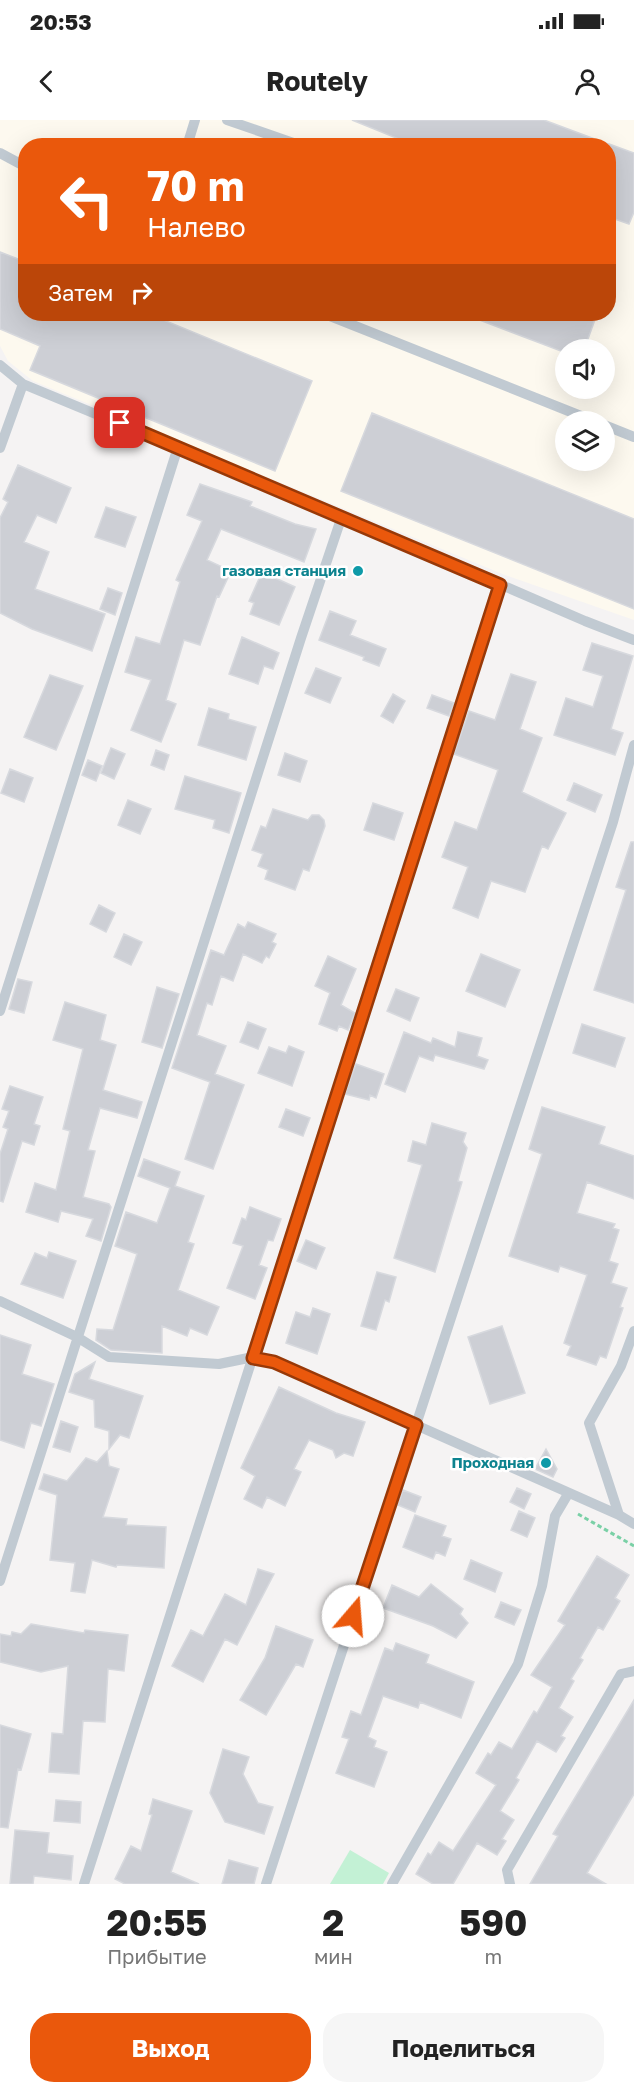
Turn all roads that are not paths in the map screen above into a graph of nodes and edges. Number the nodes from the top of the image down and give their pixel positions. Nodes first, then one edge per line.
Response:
1 (195, 120) edge
2 (227, 120) edge
3 (189, 138) edge
4 (279, 138) edge
5 (0, 153) edge
6 (18, 163) edge
7 (343, 321) edge
8 (0, 365) edge
9 (23, 384) junction
10 (568, 411) edge
11 (615, 429) edge
12 (634, 437) edge
13 (178, 447) junction
14 (0, 448) edge
15 (342, 516) junction
16 (500, 585) junction
17 (634, 639) edge
18 (634, 746) edge
19 (0, 1011) edge
20 (0, 1301) edge
21 (634, 1331) edge
22 (77, 1337) junction
23 (253, 1358) junction
24 (416, 1425) junction
25 (568, 1494) junction
26 (619, 1515) junction
27 (634, 1524) edge
28 (0, 1581) edge
29 (634, 1671) edge
30 (84, 1884) edge
31 (266, 1884) edge
32 (392, 1884) edge
33 (510, 1884) edge

1 - 3 lane
2 - 4 lane
5 - 6 lane
7 - 10 lane
8 - 9 lane
9 - 13 lane
9 - 14 lane
11 - 12 lane
13 - 15 lane
13 - 19 lane
15 - 16 lane
15 - 22 lane
16 - 17 lane
16 - 23 lane
18 - 24 lane
20 - 22 lane
21 - 26 lane
22 - 23 lane
22 - 28 lane
23 - 24 lane
23 - 30 lane
24 - 25 lane
24 - 31 lane
25 - 26 lane
25 - 32 lane
26 - 27 lane
29 - 33 lane

